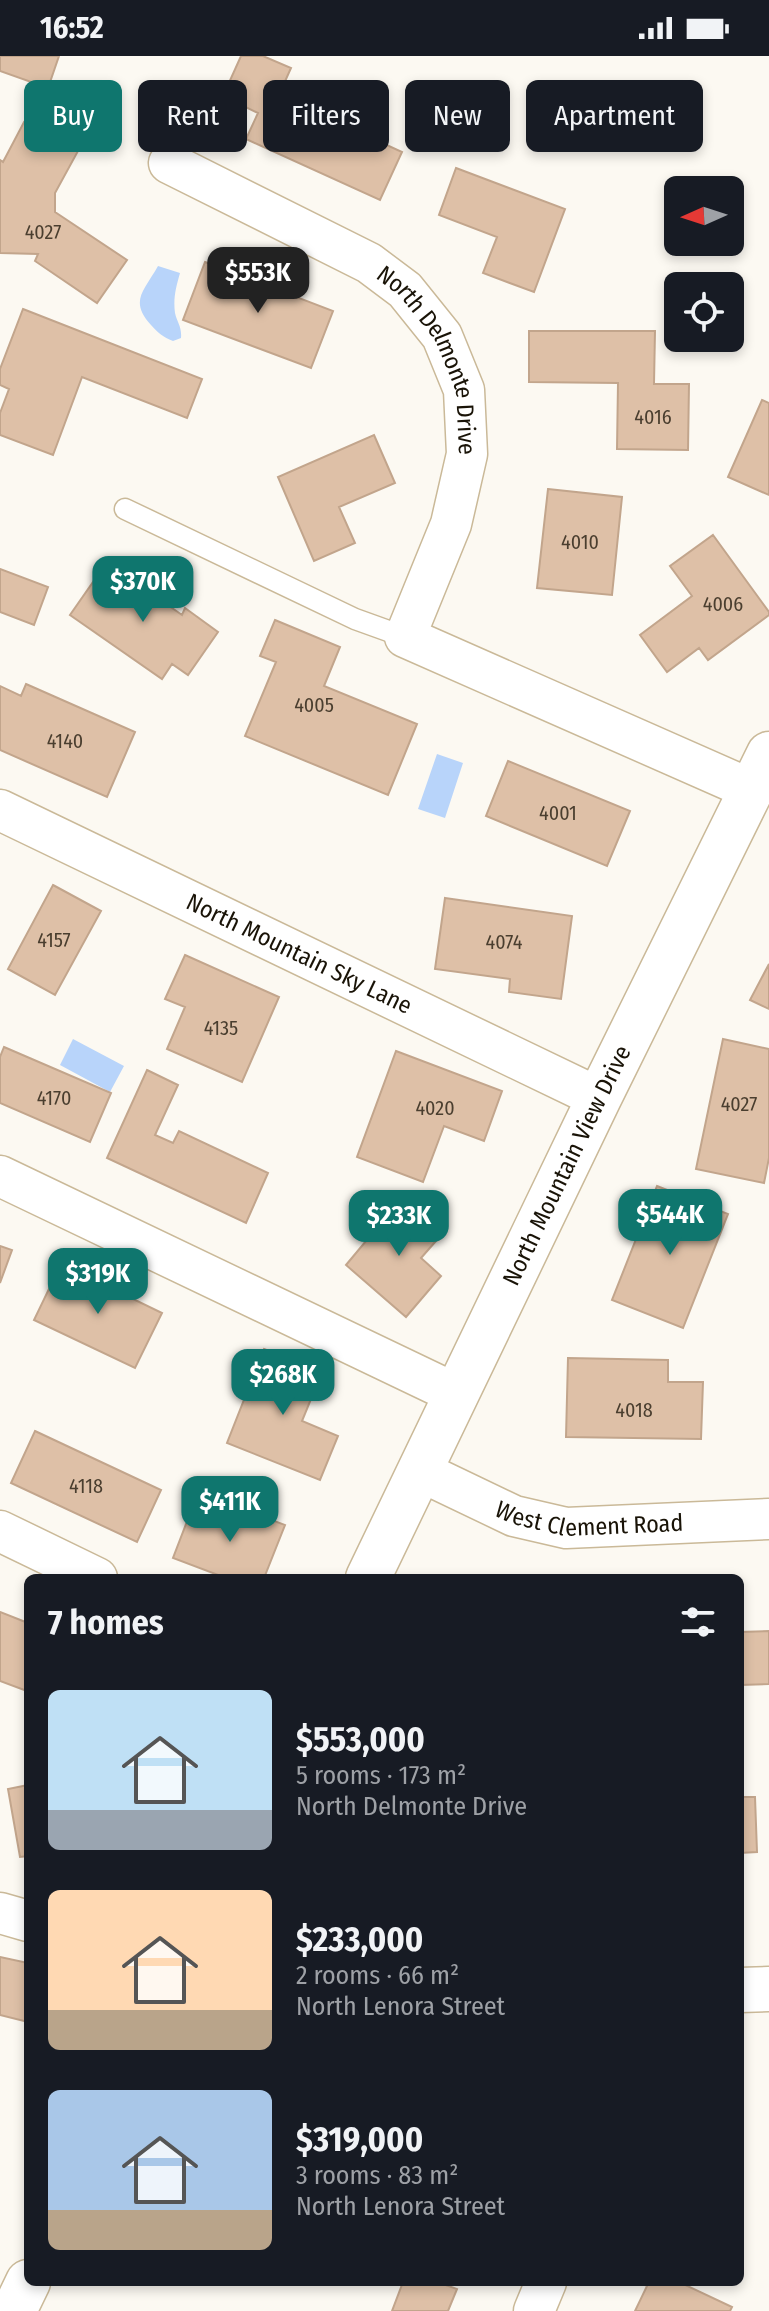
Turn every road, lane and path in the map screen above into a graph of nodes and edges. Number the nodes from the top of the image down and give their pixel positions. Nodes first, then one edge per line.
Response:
1 (169, 163) dead end
2 (125, 509) dead end
3 (405, 637) junction
4 (760, 772) edge
5 (0, 810) edge
6 (599, 1098) junction
7 (0, 1176) edge
8 (456, 1394) junction
9 (420, 1471) junction
10 (769, 1519) edge
11 (0, 1531) edge
12 (89, 1574) edge
13 (370, 1574) edge
14 (0, 1913) edge
15 (24, 1920) edge
16 (769, 1989) edge
17 (744, 1990) edge
18 (26, 2286) edge
19 (544, 2286) edge
20 (14, 2311) edge
21 (534, 2311) edge

1 - 3 street, North Delmonte Drive
2 - 3 lane
3 - 4 street
4 - 6 street, North Mountain View Drive
5 - 6 street, North Mountain Sky Lane
6 - 8 street, North Mountain View Drive
7 - 8 street
8 - 9 street, North Mountain View Drive
9 - 10 street, West Clement Road
9 - 13 street, North Mountain View Drive
11 - 12 street
14 - 15 street
16 - 17 street
18 - 20 street
19 - 21 street

